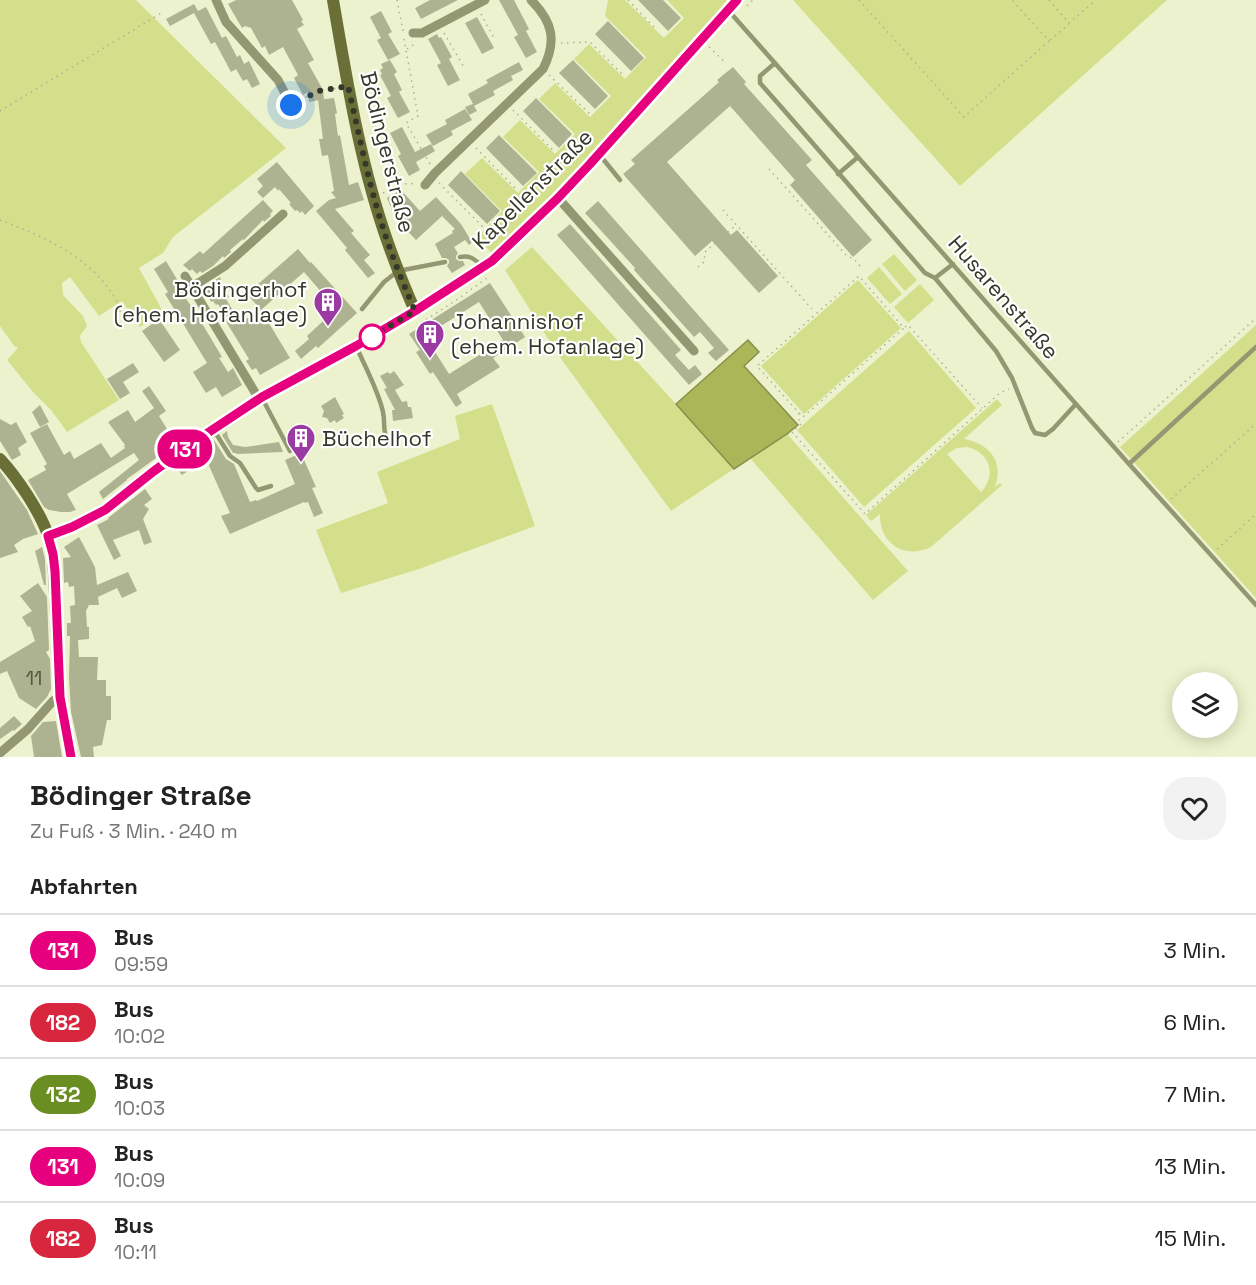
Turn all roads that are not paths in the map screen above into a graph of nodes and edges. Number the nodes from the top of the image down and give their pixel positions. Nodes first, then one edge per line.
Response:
1 (216, 0) edge
2 (333, 0) edge
3 (485, 0) edge
4 (531, 0) edge
5 (733, 5) edge
6 (413, 33) dead end
7 (774, 63) junction
8 (291, 105) road end
9 (598, 154) junction
10 (858, 157) junction
11 (838, 174) junction
12 (620, 180) dead end
13 (424, 185) road end
14 (558, 198) junction
15 (283, 214) dead end
16 (460, 257) dead end
17 (445, 262) dead end
18 (953, 264) junction
19 (398, 271) junction
20 (488, 271) junction
21 (185, 276) dead end
22 (935, 278) junction
23 (192, 287) junction
24 (363, 309) dead end
25 (418, 317) junction
26 (356, 346) junction
27 (1256, 347) edge
28 (694, 351) dead end
29 (261, 398) junction
30 (1076, 404) junction
31 (213, 429) junction
32 (391, 444) dead end
33 (290, 451) dead end
34 (0, 459) edge
35 (1129, 464) junction
36 (271, 486) dead end
37 (48, 536) junction
38 (1256, 605) edge
39 (60, 697) junction
40 (0, 753) edge
41 (71, 757) edge

1 - 8 street
2 - 19 main road, Bödingerstraße
3 - 6 street
4 - 13 street
5 - 7 lane, Husarenstraße
5 - 9 main road, Kapellenstraße
7 - 10 lane, Husarenstraße
7 - 11 lane
9 - 12 lane
9 - 14 main road, Kapellenstraße
10 - 11 lane
10 - 18 lane, Husarenstraße
11 - 22 lane
14 - 20 main road, Kapellenstraße
14 - 28 street
15 - 23 street
16 - 20 lane
17 - 19 lane
18 - 22 lane
18 - 30 lane, Husarenstraße
19 - 24 lane
19 - 25 main road, Bödingerstraße
20 - 25 main road, Kapellenstraße
21 - 23 street
22 - 30 lane
23 - 29 street
25 - 26 main road, Kapellenstraße
26 - 29 main road, Kapellenstraße
26 - 32 lane
27 - 35 lane
29 - 31 main road, Kapellenstraße
29 - 33 lane
30 - 35 lane, Husarenstraße
31 - 36 lane
31 - 37 main road, Kapellenstraße
34 - 37 main road
35 - 38 lane, Husarenstraße
37 - 39 main road
39 - 40 street
39 - 41 main road

